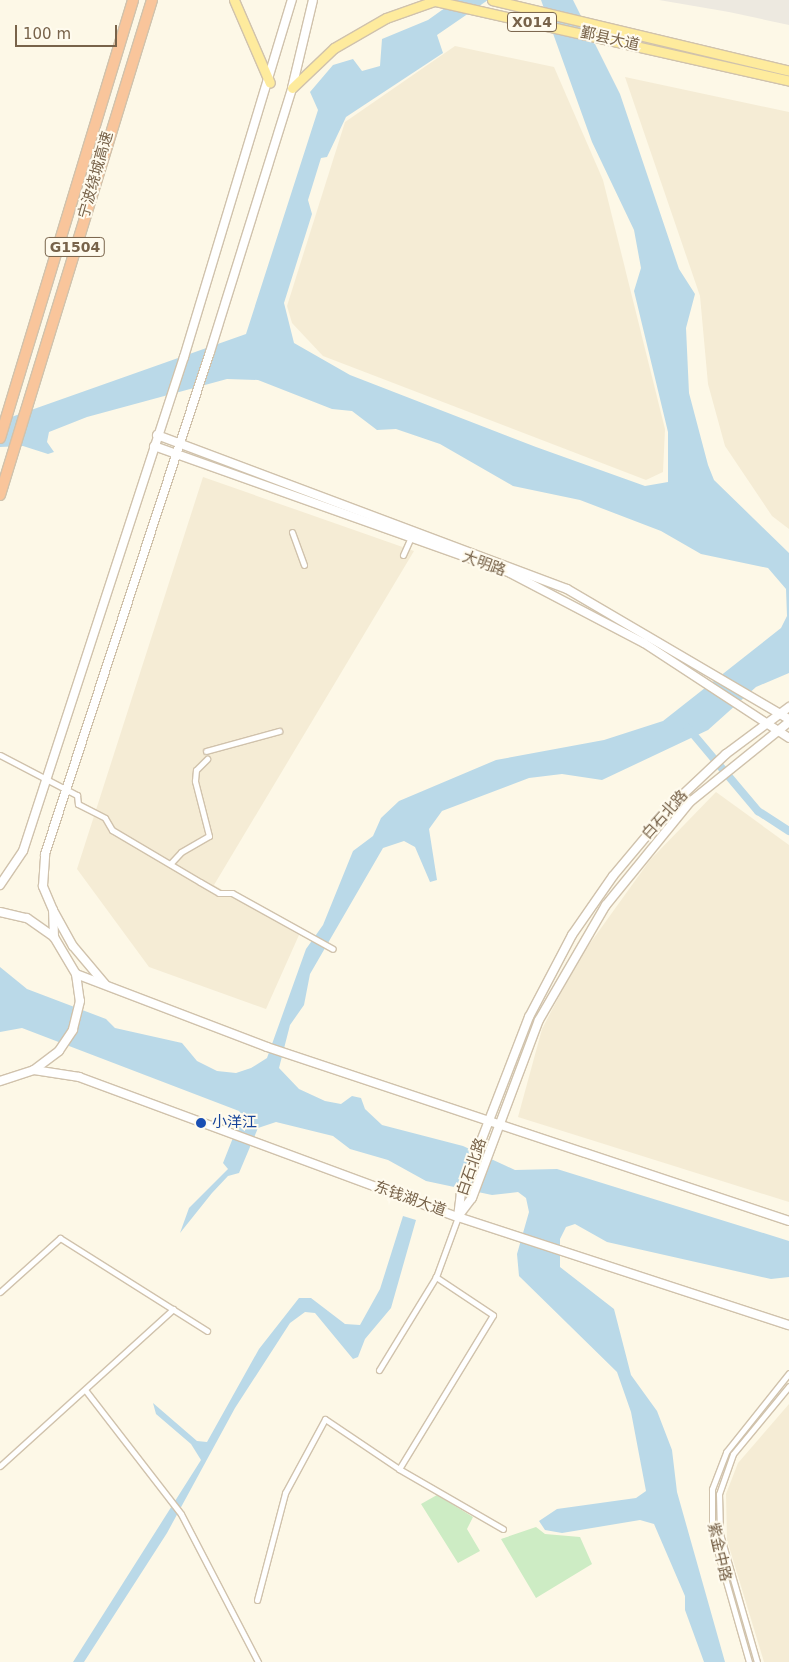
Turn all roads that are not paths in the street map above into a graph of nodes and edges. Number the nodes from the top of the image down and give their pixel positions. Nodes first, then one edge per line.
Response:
1 (133, 0) edge
2 (152, 0) edge
3 (234, 0) edge
4 (292, 0) edge
5 (313, 0) edge
6 (492, 0) edge
7 (436, 1) edge
8 (789, 71) edge
9 (789, 80) edge
10 (270, 83) junction
11 (292, 88) junction
12 (157, 436) junction
13 (0, 438) edge
14 (180, 441) junction
15 (154, 446) junction
16 (174, 455) junction
17 (0, 495) edge
18 (414, 530) junction
19 (292, 532) dead end
20 (410, 538) junction
21 (403, 554) dead end
22 (304, 565) dead end
23 (789, 706) edge
24 (778, 713) junction
25 (789, 720) edge
26 (765, 722) junction
27 (776, 730) junction
28 (280, 731) dead end
29 (789, 738) edge
30 (206, 751) dead end
31 (0, 755) edge
32 (207, 759) dead end
33 (44, 782) junction
34 (63, 789) junction
35 (170, 864) junction
36 (0, 885) edge
37 (53, 910) junction
38 (0, 912) edge
39 (54, 937) junction
40 (333, 948) dead end
41 (76, 974) junction
42 (108, 987) junction
43 (34, 1070) junction
44 (0, 1081) edge
45 (489, 1121) junction
46 (499, 1124) junction
47 (458, 1217) junction
48 (789, 1221) edge
49 (436, 1277) junction
50 (0, 1292) edge
51 (173, 1309) junction
52 (789, 1325) edge
53 (207, 1332) dead end
54 (378, 1370) dead end
55 (789, 1373) edge
56 (789, 1386) edge
57 (86, 1391) junction
58 (0, 1466) edge
59 (399, 1469) junction
60 (503, 1529) dead end
61 (258, 1600) dead end
62 (258, 1662) edge
63 (749, 1662) edge
64 (757, 1662) edge

1 - 13 highway, 宁波绕城高速 / G1504
2 - 17 highway, 宁波绕城高速 / G1504
3 - 10 main road
4 - 10 main road
5 - 11 main road
6 - 8 main road, 鄞县大道 / X014
7 - 9 main road, 鄞县大道 / X014
7 - 11 main road
10 - 12 main road
11 - 14 main road
12 - 14 main road, 大明路
12 - 15 main road
14 - 16 main road
14 - 18 main road, 大明路
15 - 16 main road, 大明路
15 - 33 main road
16 - 20 main road, 大明路
16 - 34 main road
18 - 20 street
18 - 24 main road, 大明路
19 - 22 street
20 - 21 street
20 - 26 main road, 大明路
23 - 24 main road, 白石北路
24 - 25 main road, 大明路
24 - 26 main road, 白石北路
25 - 27 main road, 白石北路
26 - 27 main road, 大明路
26 - 45 main road, 白石北路
27 - 29 main road, 大明路
27 - 46 main road, 白石北路
28 - 30 street
31 - 33 street
32 - 35 street
33 - 34 street
33 - 36 main road
34 - 35 street
34 - 37 main road
35 - 40 street
37 - 39 main road
37 - 42 main road
38 - 39 main road
39 - 41 main road
41 - 42 main road
41 - 43 main road
42 - 45 main road
43 - 44 main road
43 - 47 main road, 东钱湖大道
45 - 46 main road
45 - 47 main road, 白石北路
46 - 47 main road, 白石北路
46 - 48 main road
47 - 49 street
47 - 52 main road, 东钱湖大道
49 - 54 street
49 - 59 street
50 - 51 street
51 - 53 street
51 - 57 street
55 - 63 street, 紫金中路
56 - 64 street, 紫金中路
57 - 58 street
57 - 62 street
59 - 60 street
59 - 61 street

